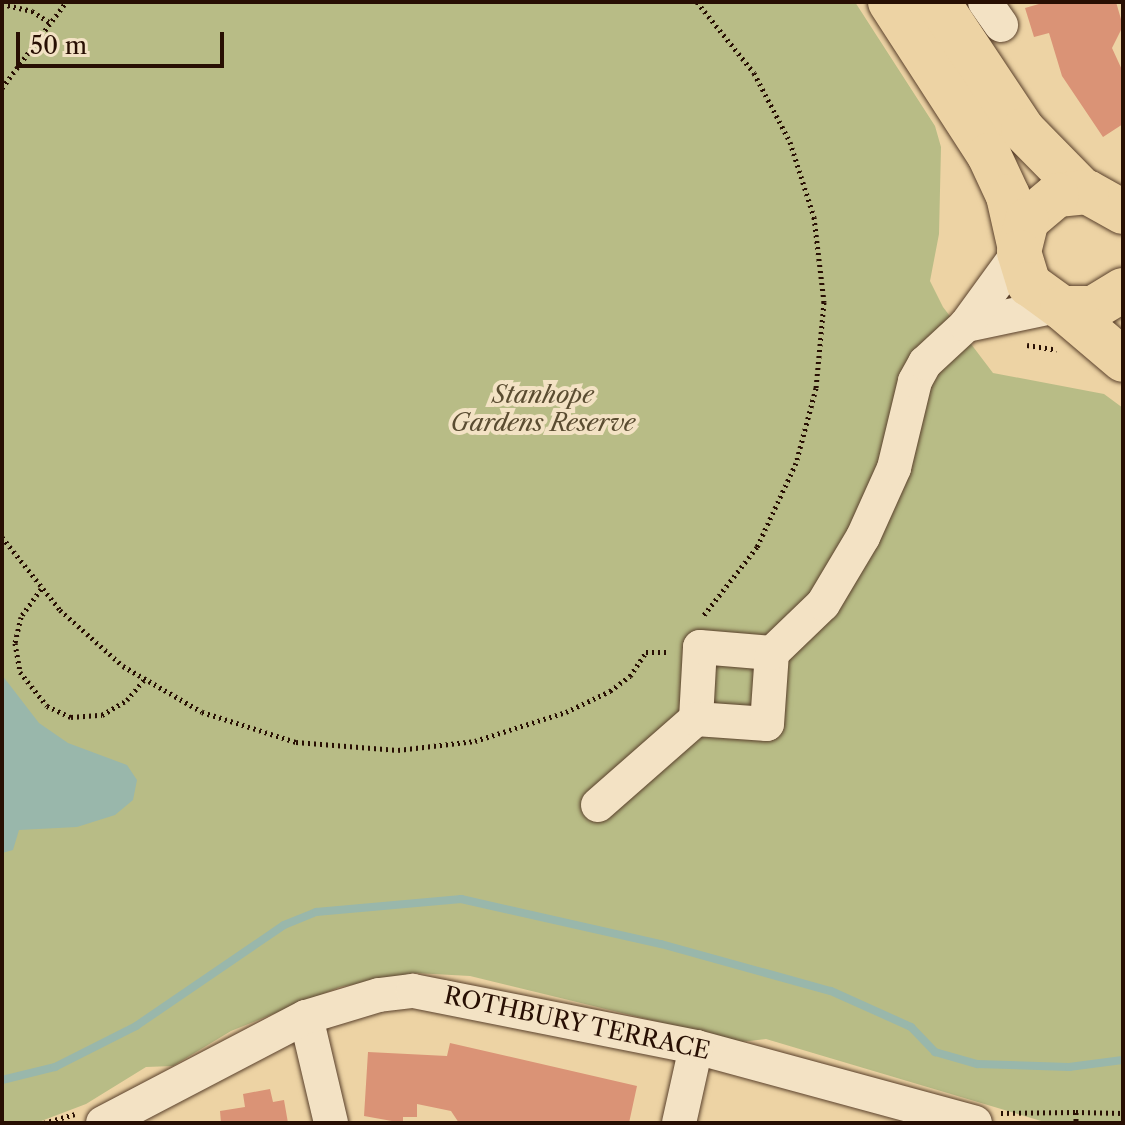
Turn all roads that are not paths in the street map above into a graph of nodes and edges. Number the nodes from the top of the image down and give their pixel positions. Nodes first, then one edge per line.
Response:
1 (890, 2) edge
2 (938, 2) edge
3 (1104, 195) edge
4 (1019, 248) junction
5 (1123, 290) edge
6 (1059, 307) junction
7 (966, 325) junction
8 (1123, 360) edge
9 (772, 653) junction
10 (696, 719) junction
11 (598, 805) dead end
12 (306, 1017) junction
13 (696, 1047) junction
14 (103, 1123) edge
15 (331, 1123) edge
16 (679, 1123) edge
17 (975, 1123) edge

1 - 4 main road
2 - 3 main road
3 - 4 main road
4 - 6 main road
4 - 7 street
5 - 6 main road
6 - 7 street
6 - 8 main road
7 - 9 street
9 - 10 street
9 - 10 street
10 - 11 street
12 - 13 street, ROTHBURY TERRACE
12 - 14 street, ROTHBURY TERRACE
12 - 15 street
13 - 16 street
13 - 17 street, ROTHBURY TERRACE

